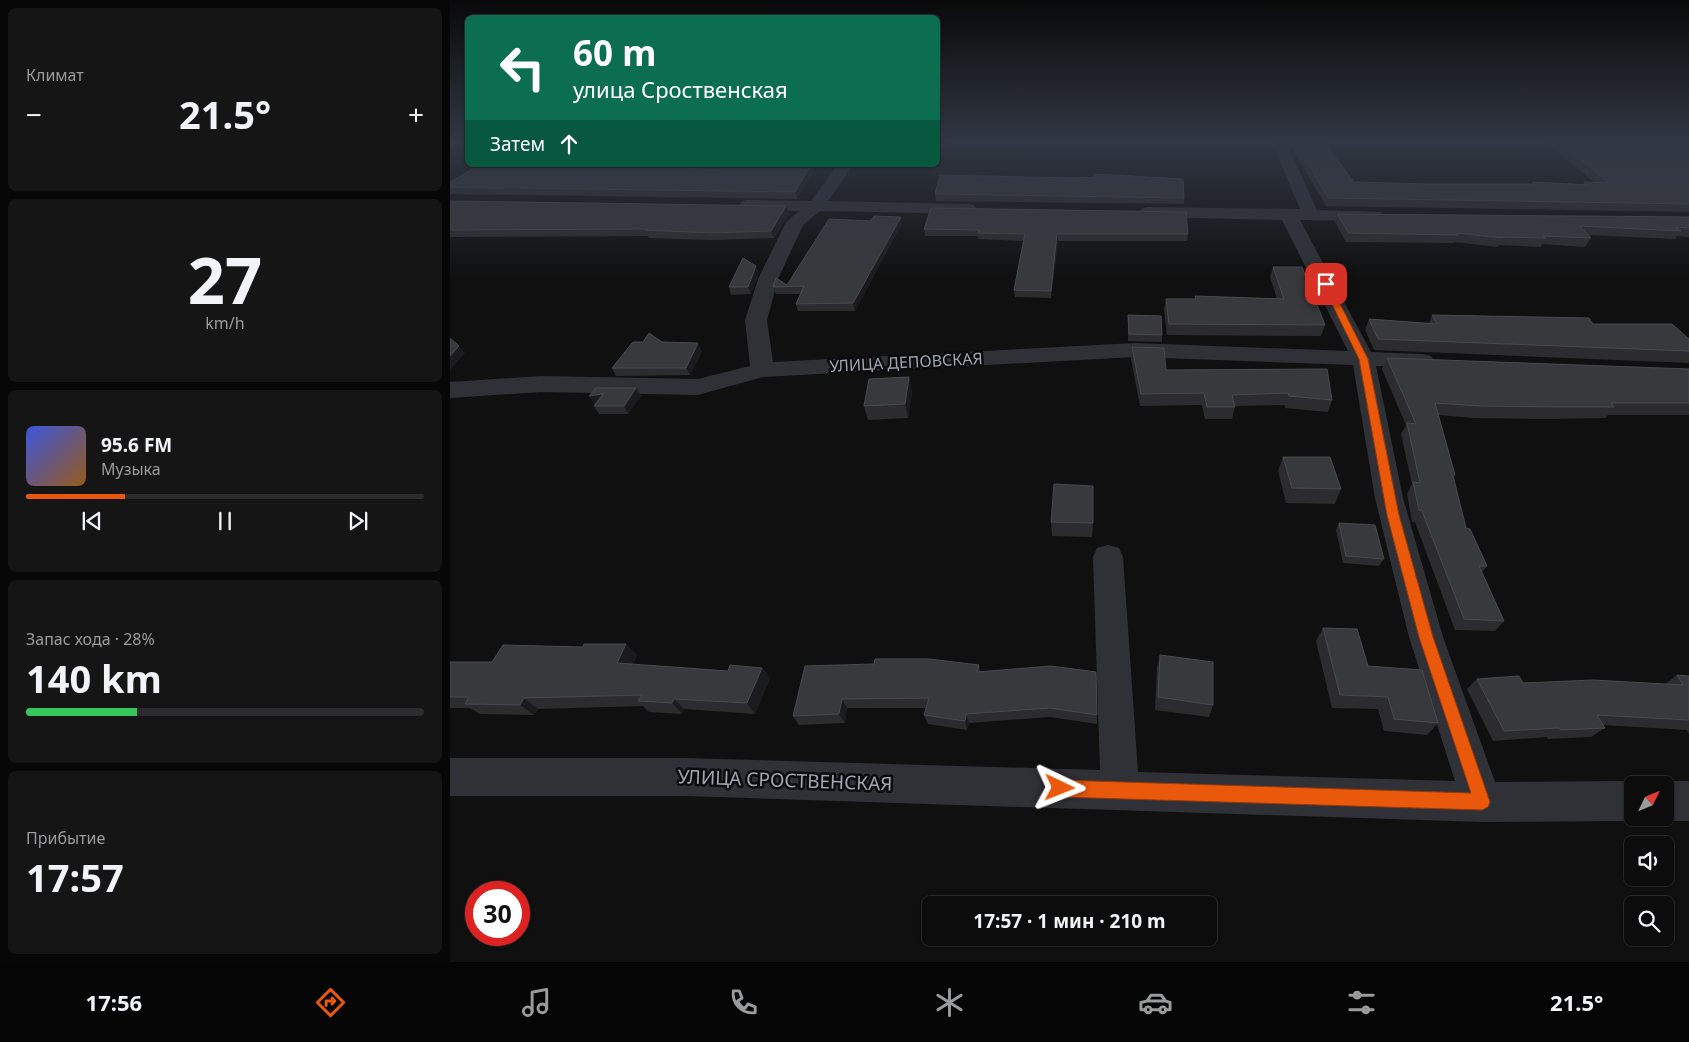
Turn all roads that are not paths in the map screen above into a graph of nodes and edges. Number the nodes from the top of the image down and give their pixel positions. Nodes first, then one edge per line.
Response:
1 (830, 187) edge
2 (1299, 187) edge
3 (727, 205) edge
4 (816, 206) junction
5 (983, 209) edge
6 (1130, 212) edge
7 (1288, 214) junction
8 (1311, 215) junction
9 (1391, 216) edge
10 (1364, 359) junction
11 (1441, 362) edge
12 (762, 370) junction
13 (450, 390) edge
14 (1108, 557) dead end
15 (450, 777) edge
16 (1120, 790) junction
17 (1624, 801) edge
18 (1674, 801) edge
19 (1689, 801) edge
20 (1482, 802) junction

1 - 4 street
2 - 8 street
3 - 4 street
4 - 5 street
4 - 12 street
6 - 7 street
7 - 8 street
7 - 10 street
8 - 9 street
10 - 11 street, УЛИЦА ДЕПОВСКАЯ
10 - 12 street, УЛИЦА ДЕПОВСКАЯ
10 - 20 street
12 - 13 street, УЛИЦА ДЕПОВСКАЯ
14 - 16 street
15 - 16 street, УЛИЦА СРОСТВЕНСКАЯ
16 - 20 street, УЛИЦА СРОСТВЕНСКАЯ
17 - 20 street, УЛИЦА СРОСТВЕНСКАЯ
18 - 19 street

